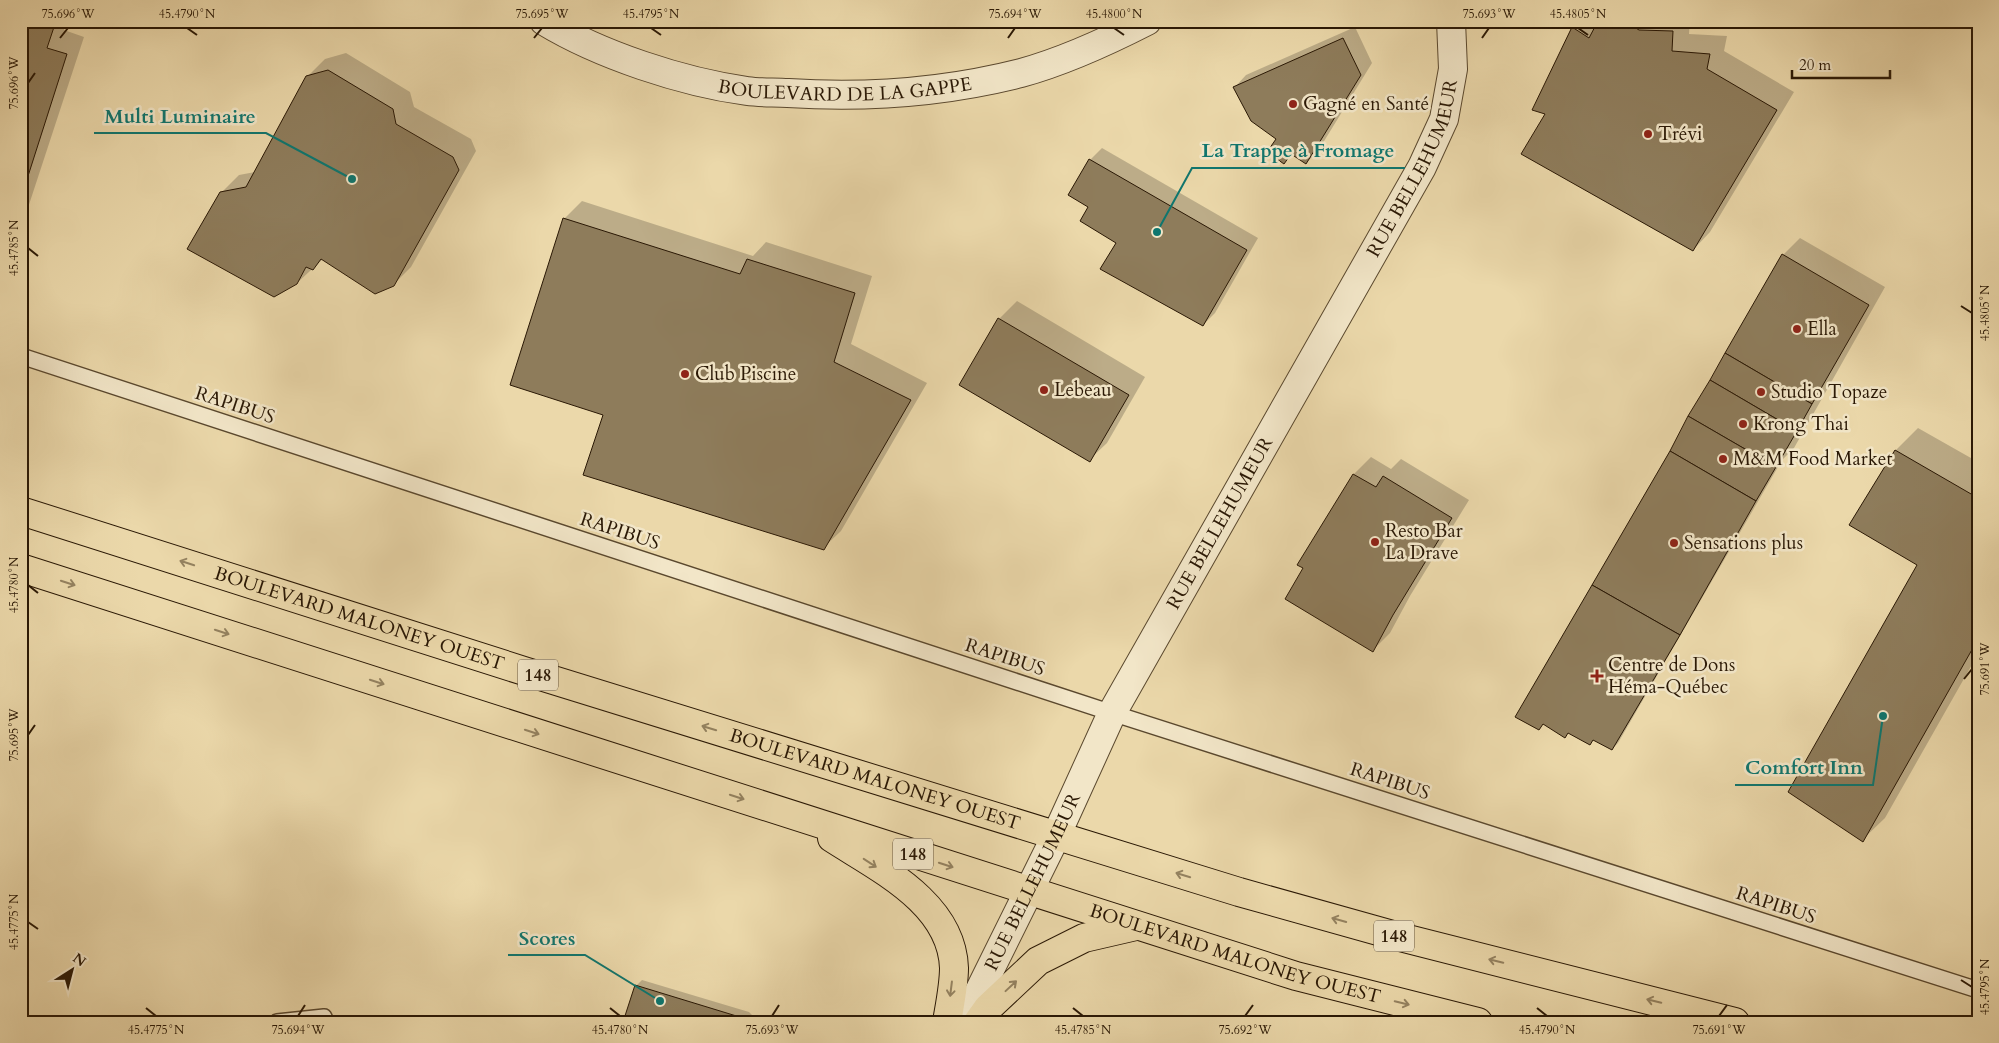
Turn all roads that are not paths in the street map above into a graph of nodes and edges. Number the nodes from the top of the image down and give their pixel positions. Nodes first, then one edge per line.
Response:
1 (544, 21) edge
2 (1147, 21) edge
3 (1451, 21) edge
4 (21, 356) edge
5 (21, 511) edge
6 (21, 568) edge
7 (1112, 713) junction
8 (800, 817) junction
9 (1056, 836) junction
10 (1028, 891) junction
11 (1137, 926) junction
12 (1978, 990) edge
13 (277, 1022) edge
14 (326, 1022) edge
15 (948, 1022) edge
16 (964, 1022) edge
17 (978, 1022) edge
18 (1478, 1022) edge
19 (1735, 1022) edge

1 - 2 street, BOULEVARD DE LA GAPPE
3 - 7 street, RUE BELLEHUMEUR
4 - 7 lane, RAPIBUS
9 -> 5 main road, BOULEVARD MALONEY OUEST / 148
6 -> 8 main road, BOULEVARD MALONEY OUEST / 148
7 - 9 street, RUE BELLEHUMEUR
7 - 12 lane, RAPIBUS
8 -> 10 main road, BOULEVARD MALONEY OUEST / 148
8 -> 15 main road
9 - 10 street, RUE BELLEHUMEUR
19 -> 9 main road, BOULEVARD MALONEY OUEST / 148
10 - 11 main road, BOULEVARD MALONEY OUEST / 148
10 - 16 street, RUE BELLEHUMEUR
17 -> 11 main road
11 -> 18 main road, BOULEVARD MALONEY OUEST / 148
13 - 14 lane

